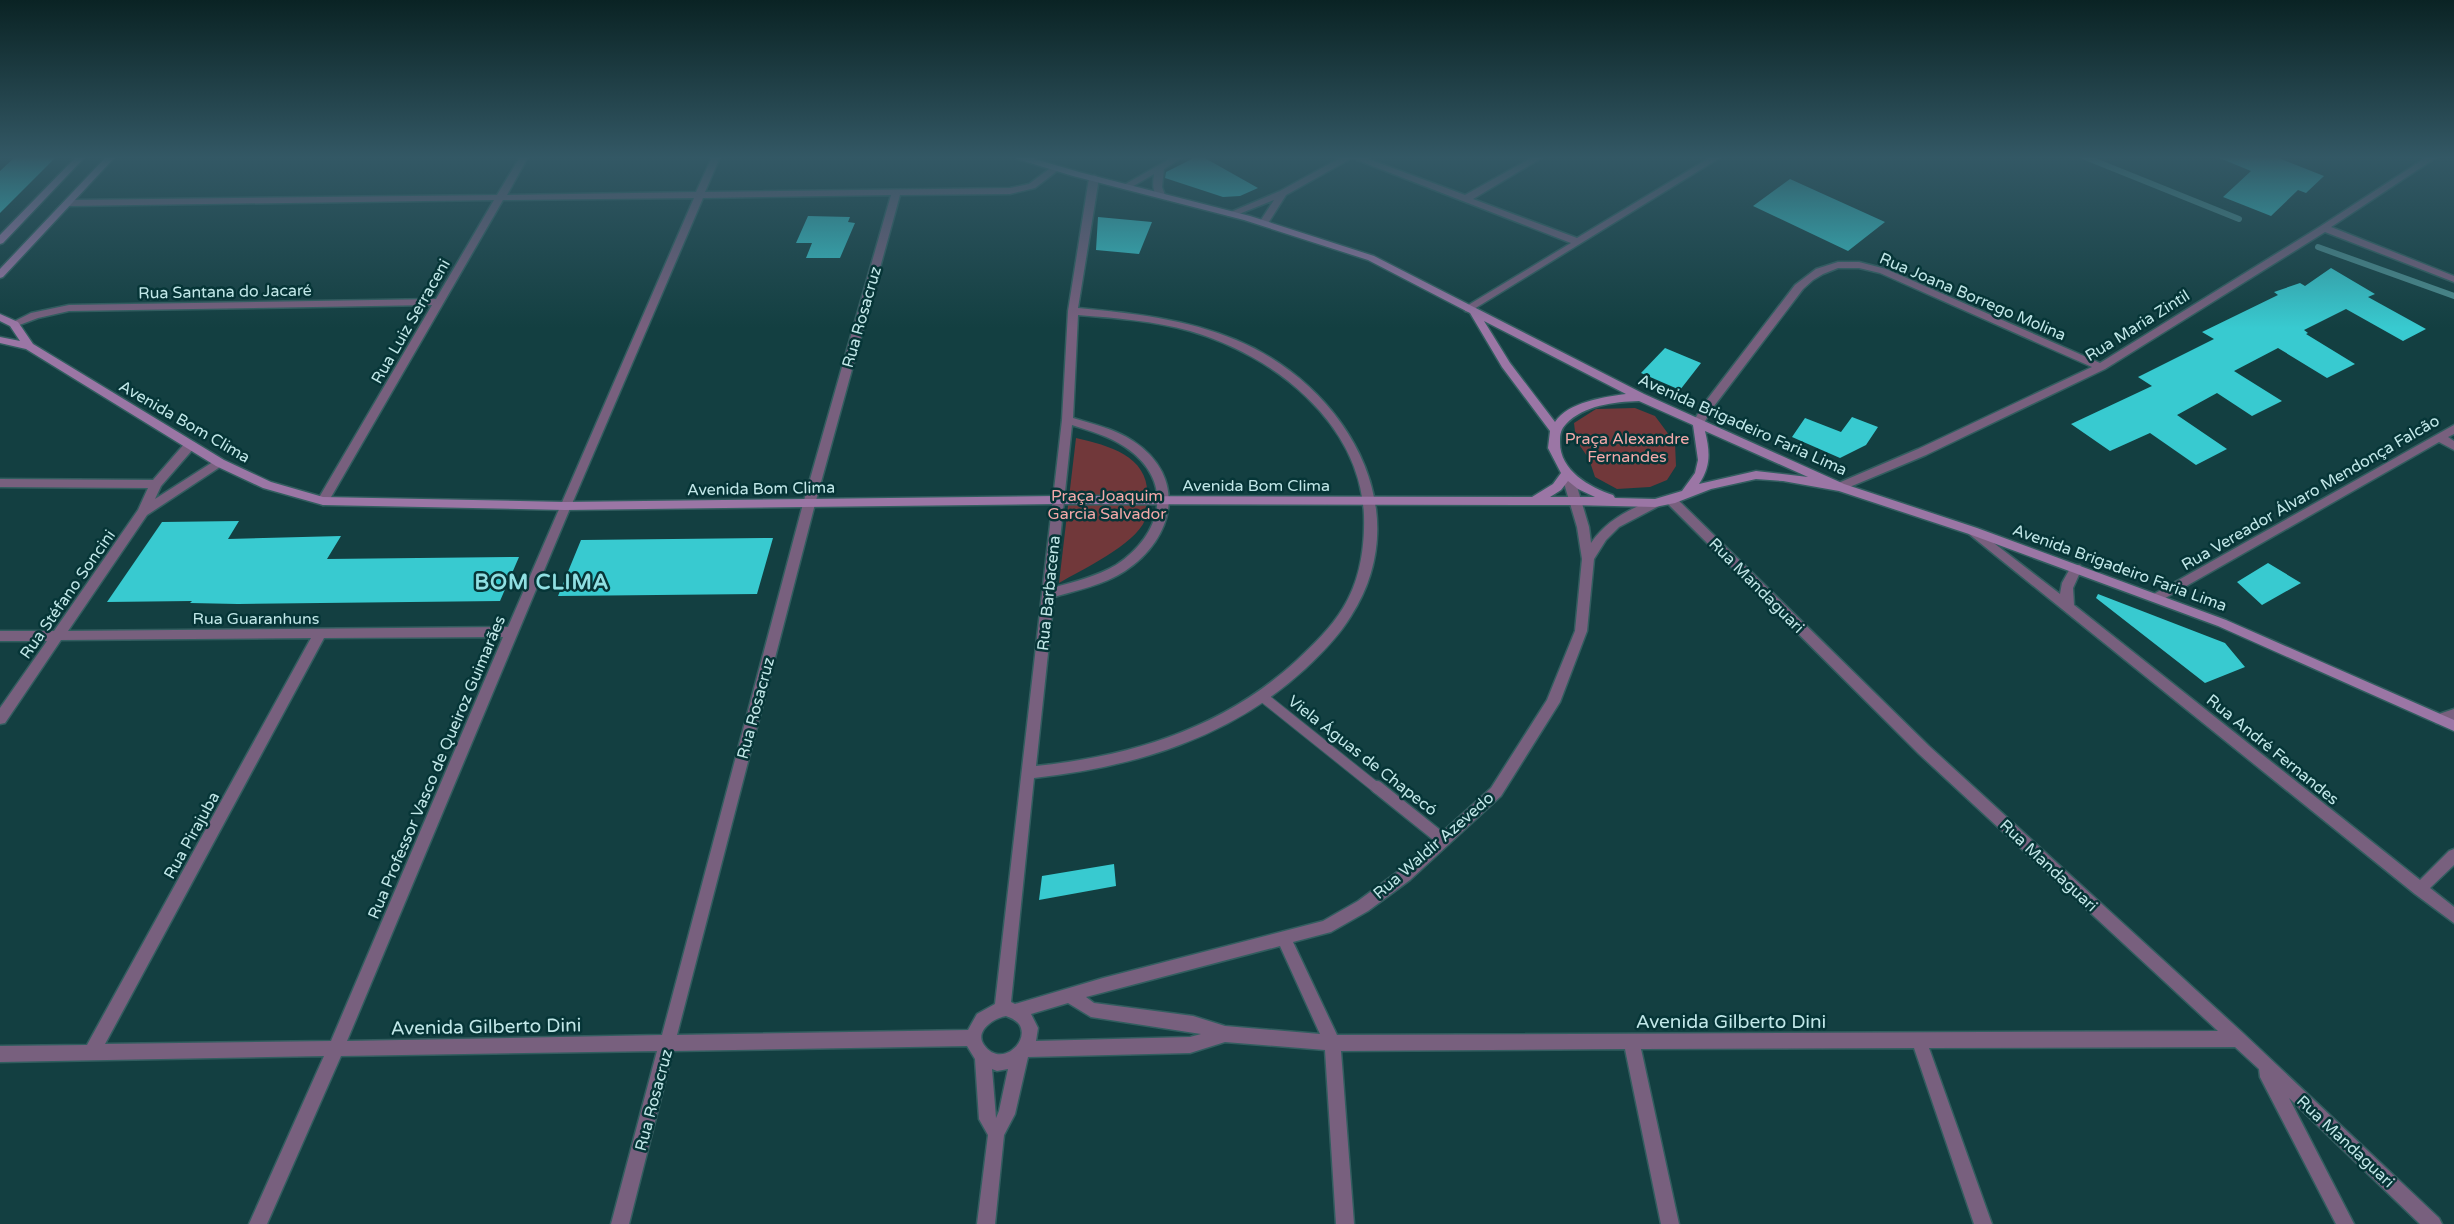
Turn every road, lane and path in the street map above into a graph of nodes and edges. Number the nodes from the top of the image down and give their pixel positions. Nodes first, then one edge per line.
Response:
1 (26, 214) edge
2 (59, 214) edge
3 (490, 214) edge
4 (691, 214) edge
5 (890, 214) edge
6 (1088, 214) edge
7 (1232, 214) edge
8 (1270, 214) edge
9 (1508, 214) edge
10 (1624, 214) edge
11 (2345, 214) edge
12 (1264, 223) junction
13 (2324, 228) junction
14 (0, 241) edge
15 (1578, 242) junction
16 (0, 275) edge
17 (2454, 279) edge
18 (439, 302) junction
19 (1471, 310) junction
20 (1073, 311) junction
21 (0, 317) edge
22 (14, 324) junction
23 (0, 340) edge
24 (29, 346) junction
25 (2101, 367) junction
26 (1640, 397) junction
27 (1067, 420) junction
28 (1698, 424) junction
29 (2454, 429) edge
30 (1556, 431) junction
31 (2440, 438) junction
32 (190, 445) junction
33 (2454, 446) edge
34 (220, 463) junction
35 (1567, 473) junction
36 (0, 483) edge
37 (156, 484) junction
38 (1840, 487) junction
39 (1677, 497) junction
40 (1057, 500) junction
41 (323, 501) junction
42 (1166, 501) junction
43 (1370, 501) junction
44 (1534, 501) junction
45 (1574, 501) junction
46 (1619, 501) junction
47 (1655, 503) junction
48 (809, 504) junction
49 (565, 506) junction
50 (143, 512) junction
51 (1973, 531) junction
52 (1588, 559) junction
53 (2076, 568) junction
54 (1048, 594) junction
55 (2156, 598) junction
56 (2069, 609) junction
57 (512, 632) junction
58 (320, 634) junction
59 (58, 635) junction
60 (0, 636) edge
61 (1263, 697) junction
62 (2454, 714) edge
63 (0, 719) edge
64 (2441, 719) junction
65 (2454, 726) edge
66 (1028, 773) junction
67 (1443, 840) junction
68 (2454, 855) edge
69 (2420, 889) junction
70 (2454, 916) edge
71 (1283, 937) junction
72 (1069, 995) junction
73 (1009, 1010) junction
74 (1225, 1034) junction
75 (974, 1038) junction
76 (2238, 1039) junction
77 (1918, 1040) junction
78 (1631, 1042) junction
79 (668, 1043) junction
80 (1332, 1043) junction
81 (335, 1049) junction
82 (92, 1052) junction
83 (1022, 1052) junction
84 (0, 1054) edge
85 (984, 1058) junction
86 (2262, 1062) junction
87 (996, 1133) junction
88 (258, 1224) edge
89 (620, 1224) edge
90 (986, 1224) edge
91 (1345, 1224) edge
92 (1670, 1224) edge
93 (1983, 1224) edge
94 (2345, 1224) edge
95 (2433, 1224) edge

1 - 14 main road
2 - 16 main road
3 - 18 street, Rua Luiz Serraceni
4 - 49 street, Rua Professor Vasco de Queiroz Guimarães
5 - 48 street, Rua Rosacruz
6 - 20 street, Rua Barbacena
7 - 12 main road, Avenida Brigadeiro Faria Lima
8 - 12 street
9 - 15 street
10 - 15 street
11 - 13 street, Rua Maria Zintil
12 - 19 main road, Avenida Brigadeiro Faria Lima
13 - 17 street
13 - 25 street, Rua Maria Zintil
15 - 19 street
18 - 22 street, Rua Santana do Jacaré
18 - 41 street, Rua Luiz Serraceni
19 - 26 main road, Avenida Brigadeiro Faria Lima
19 - 30 main road
20 - 27 street, Rua Barbacena
20 - 43 street
21 - 22 main road, Avenida Bom Clima
22 - 24 main road, Avenida Bom Clima
23 - 24 main road, Avenida Bom Clima
24 - 32 main road, Avenida Bom Clima
25 - 28 street, Rua Joana Borrego Molina
25 - 38 street, Rua Maria Zintil
26 - 28 main road, Avenida Brigadeiro Faria Lima
26 - 30 main road
27 - 40 street, Rua Barbacena
27 - 42 street
28 - 38 main road, Avenida Brigadeiro Faria Lima
28 - 39 main road
29 - 31 street, Rua Vereador Álvaro Mendonça Falcão
30 - 35 main road, Rua Waldir Azevedo
31 - 33 street
31 - 55 street, Rua Vereador Álvaro Mendonça Falcão
32 - 34 main road, Avenida Bom Clima
32 - 37 street
34 - 41 main road, Avenida Bom Clima
34 - 50 street
35 - 44 main road
35 - 45 street, Rua Waldir Azevedo
35 - 46 main road
36 - 37 street
37 - 50 street
38 - 39 main road, Avenida Bom Clima
38 - 51 main road, Avenida Brigadeiro Faria Lima
39 - 47 main road, Avenida Bom Clima
39 - 76 street, Rua Mandaguari
40 - 42 main road, Avenida Bom Clima
40 - 48 main road, Avenida Bom Clima
40 - 54 street, Rua Barbacena
41 - 49 main road, Avenida Bom Clima
42 - 43 main road, Avenida Bom Clima
42 - 54 street
43 - 44 main road, Avenida Bom Clima
43 - 61 street
44 - 45 main road, Avenida Bom Clima
45 - 46 main road, Avenida Bom Clima
45 - 52 street, Rua Waldir Azevedo
46 - 47 main road, Avenida Bom Clima
47 - 52 street, Rua Waldir Azevedo
48 - 49 main road, Avenida Bom Clima
48 - 79 street, Rua Rosacruz
49 - 57 street, Rua Professor Vasco de Queiroz Guimarães
50 - 59 street, Rua Stéfano Soncini
51 - 53 main road, Avenida Brigadeiro Faria Lima
51 - 56 street, Rua André Fernandes
52 - 67 street, Rua Waldir Azevedo
53 - 55 main road, Avenida Brigadeiro Faria Lima
53 - 56 street
54 - 66 street, Rua Barbacena
55 - 64 main road, Avenida Brigadeiro Faria Lima
56 - 69 street, Rua André Fernandes
57 - 58 street, Rua Guaranhuns
57 - 81 street, Rua Professor Vasco de Queiroz Guimarães
58 - 59 street, Rua Guaranhuns
58 - 82 street, Rua Pirajuba
59 - 60 street, Rua Guaranhuns
59 - 63 street, Rua Stéfano Soncini
61 - 66 street
61 - 67 lane, Viela Águas de Chapecó
62 - 64 street
64 - 65 main road, Avenida Brigadeiro Faria Lima
66 - 73 street, Rua Barbacena
67 - 71 street, Rua Waldir Azevedo
68 - 69 street
69 - 70 street, Rua André Fernandes
71 - 72 street, Rua Waldir Azevedo
71 - 80 street
72 - 73 street, Rua Waldir Azevedo
72 - 74 street, Avenida Gilberto Dini
73 - 75 street
73 - 83 street
74 - 80 street, Avenida Gilberto Dini
74 - 83 street, Avenida Gilberto Dini
75 - 79 street, Avenida Gilberto Dini
75 - 85 street
76 - 77 street, Avenida Gilberto Dini
76 - 86 street, Rua Mandaguari
77 - 78 street, Avenida Gilberto Dini
77 - 93 street
78 - 80 street, Avenida Gilberto Dini
78 - 92 street
79 - 81 street, Avenida Gilberto Dini
79 - 89 street, Rua Rosacruz
80 - 91 street
81 - 82 street, Avenida Gilberto Dini
81 - 88 street, Rua Professor Vasco de Queiroz Guimarães
82 - 84 street, Avenida Gilberto Dini
83 - 85 street
83 - 87 street
85 - 87 street
86 - 94 street
86 - 95 street, Rua Mandaguari
87 - 90 street

